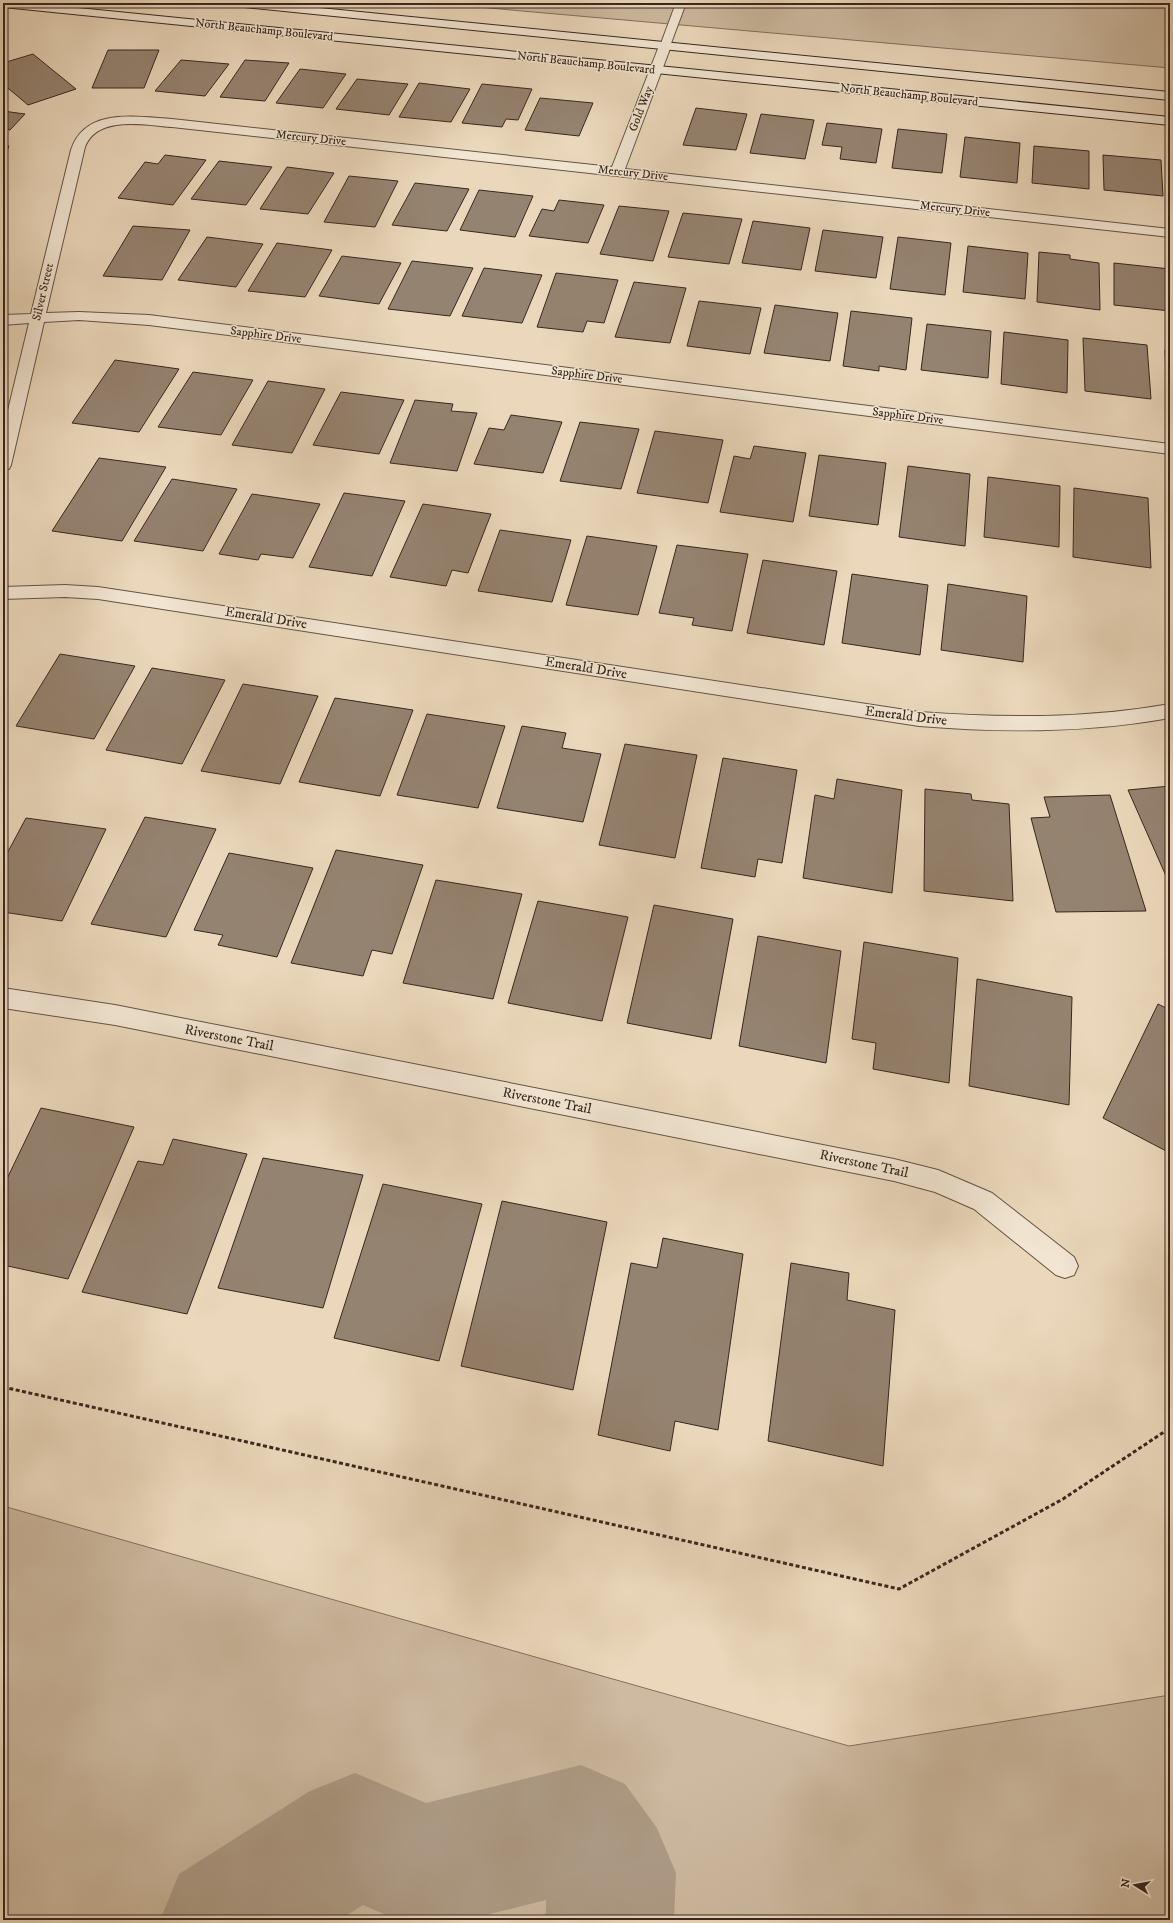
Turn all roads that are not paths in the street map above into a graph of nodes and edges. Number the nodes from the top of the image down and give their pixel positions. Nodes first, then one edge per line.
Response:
1 (234, 3) edge
2 (681, 3) edge
3 (3, 4) edge
4 (665, 46) junction
5 (656, 70) junction
6 (1170, 96) edge
7 (1170, 121) edge
8 (96, 126) joint
9 (617, 172) junction
10 (1170, 233) edge
11 (37, 318) junction
12 (3, 320) edge
13 (1170, 449) edge
14 (3, 465) edge
15 (3, 592) edge
16 (1170, 711) edge
17 (3, 998) edge
18 (1065, 1266) dead end

1 - 4 street, North Beauchamp Boulevard
2 - 4 lane
3 - 5 street, North Beauchamp Boulevard
4 - 5 street, Gold Way
4 - 6 street, North Beauchamp Boulevard
5 - 7 street, North Beauchamp Boulevard
5 - 9 street, Gold Way
8 - 9 street, Mercury Drive
8 - 11 street, Silver Street
9 - 10 street, Mercury Drive
11 - 12 street, Sapphire Drive
11 - 13 street, Sapphire Drive
11 - 14 street, Silver Street
15 - 16 street, Emerald Drive
17 - 18 street, Riverstone Trail

